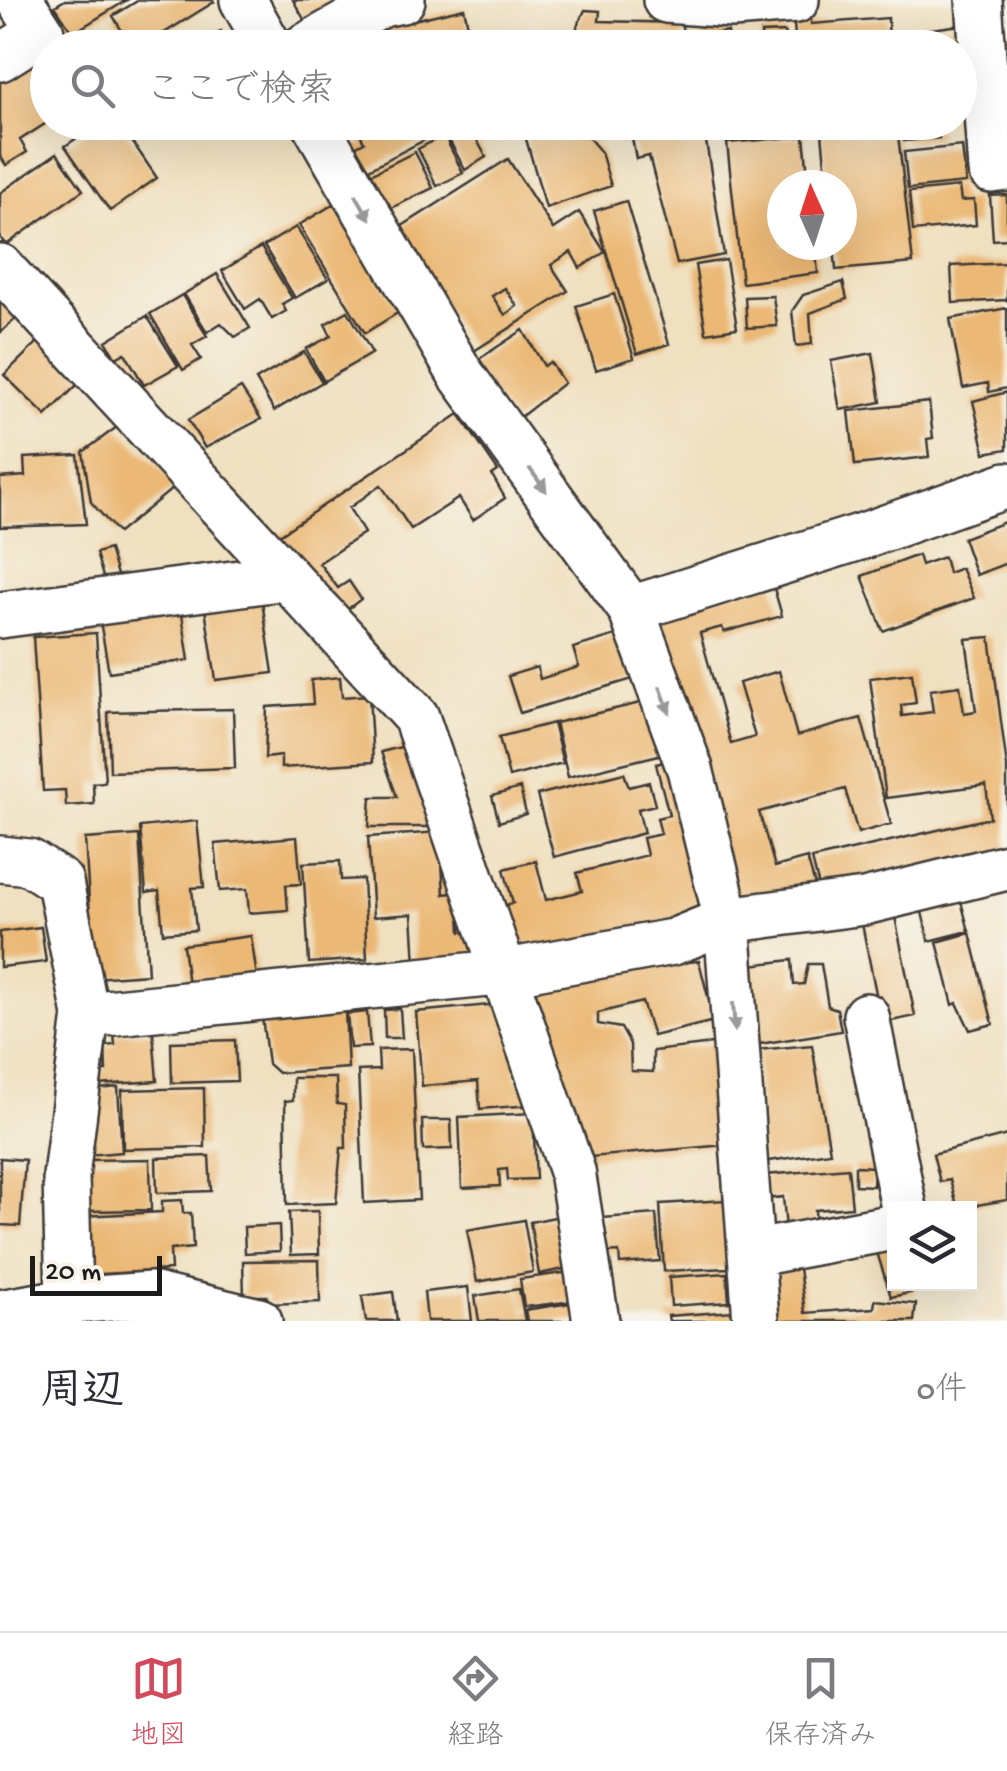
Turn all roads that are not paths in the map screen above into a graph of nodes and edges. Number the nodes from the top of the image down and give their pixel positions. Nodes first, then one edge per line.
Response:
1 (20, 0) edge
2 (243, 0) edge
3 (402, 0) edge
4 (666, 0) edge
5 (796, 0) edge
6 (979, 0) edge
7 (732, 3) edge
8 (39, 30) edge
9 (260, 30) edge
10 (335, 30) edge
11 (30, 38) edge
12 (0, 58) edge
13 (324, 140) edge
14 (1007, 168) edge
15 (0, 267) edge
16 (1007, 485) edge
17 (286, 576) junction
18 (632, 609) junction
19 (0, 615) edge
20 (0, 860) edge
21 (1007, 867) edge
22 (727, 920) junction
23 (508, 972) junction
24 (86, 1015) junction
25 (866, 1016) dead end
26 (903, 1201) edge
27 (887, 1228) edge
28 (751, 1254) junction
29 (69, 1301) junction
30 (0, 1313) edge
31 (259, 1321) edge
32 (596, 1321) edge
33 (756, 1321) edge

1 - 8 street
2 - 9 street
3 - 10 street
4 - 7 street
5 - 7 street
6 - 14 street
11 - 12 street
13 -> 18 street
15 - 17 street
16 - 18 street
17 - 19 street
17 - 23 street
18 -> 22 street
20 - 24 street
21 - 22 street
22 - 23 street
22 -> 28 street
23 - 24 street
23 - 32 street
24 - 29 street
25 - 26 street
27 - 28 street
28 - 33 street
29 - 30 street
29 - 31 street

